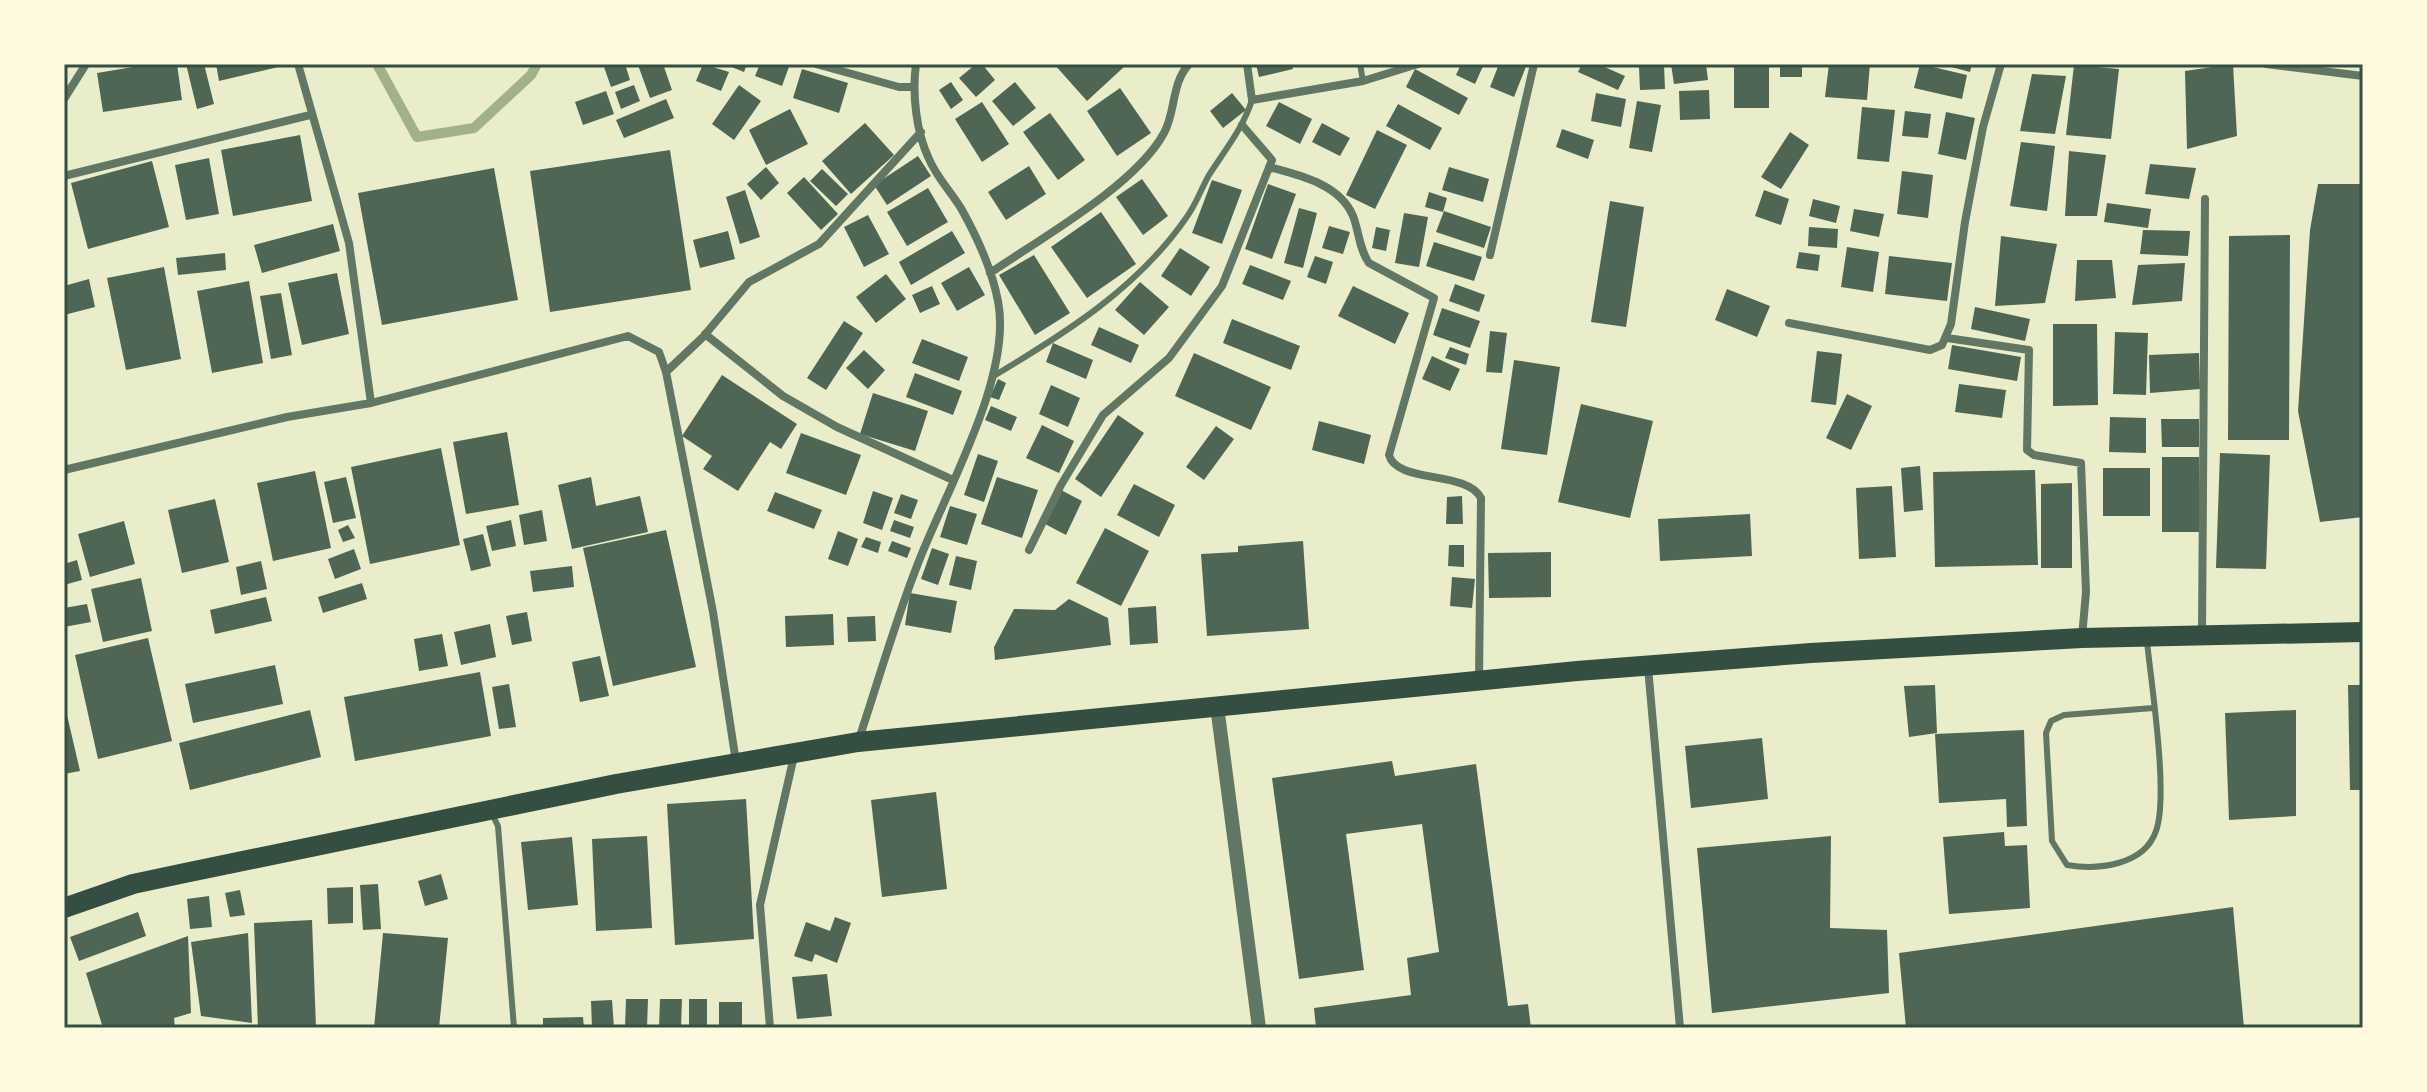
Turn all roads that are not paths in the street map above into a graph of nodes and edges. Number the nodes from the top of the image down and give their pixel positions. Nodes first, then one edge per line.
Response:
1 (86, 64) edge
2 (298, 64) edge
3 (816, 64) edge
4 (916, 64) edge
5 (1189, 64) edge
6 (1247, 64) edge
7 (1360, 64) edge
8 (1418, 64) edge
9 (1534, 64) edge
10 (2001, 64) edge
11 (2266, 64) edge
12 (2363, 76) edge
13 (1363, 81) junction
14 (913, 87) junction
15 (64, 99) edge
16 (1252, 100) junction
17 (310, 115) junction
18 (1242, 125) junction
19 (921, 132) junction
20 (1269, 167) junction
21 (64, 176) edge
22 (2205, 199) dead end
23 (1490, 255) dead end
24 (990, 273) junction
25 (1789, 323) dead end
26 (705, 334) junction
27 (1947, 338) junction
28 (666, 372) junction
29 (992, 377) junction
30 (371, 403) junction
31 (64, 470) edge
32 (953, 480) junction
33 (1029, 550) dead end
34 (2363, 632) edge
35 (2202, 635) junction
36 (2147, 636) junction
37 (2082, 638) junction
38 (1648, 666) junction
39 (1479, 680) junction
40 (1217, 706) junction
41 (2153, 708) junction
42 (858, 742) junction
43 (795, 751) junction
44 (736, 763) junction
45 (490, 810) junction
46 (64, 908) edge
47 (514, 1028) edge
48 (770, 1028) edge
49 (1259, 1028) edge
50 (1680, 1028) edge

1 - 15 street
2 - 17 street
3 - 14 street
4 - 14 street
5 - 24 street
6 - 16 street
7 - 13 lane
8 - 13 street
9 - 23 street
10 - 27 street
11 - 12 street
13 - 16 street
14 - 19 street
16 - 18 lane
17 - 21 street
17 - 30 street
18 - 20 street
18 - 29 lane
19 - 24 street
19 - 26 street
20 - 33 street
20 - 39 street
22 - 35 street
24 - 29 street
25 - 27 street
26 - 28 street
26 - 32 street
27 - 37 street
28 - 30 street
28 - 44 street
29 - 32 street
30 - 31 street
32 - 42 street
34 - 35 main road
35 - 36 main road
36 - 37 main road
36 - 41 lane
37 - 38 main road
38 - 39 main road
38 - 50 street
39 - 40 main road
40 - 42 main road
40 - 49 street
41 - 41 lane
42 - 43 main road
43 - 44 main road
43 - 48 street
44 - 45 main road
45 - 46 main road
45 - 47 lane

